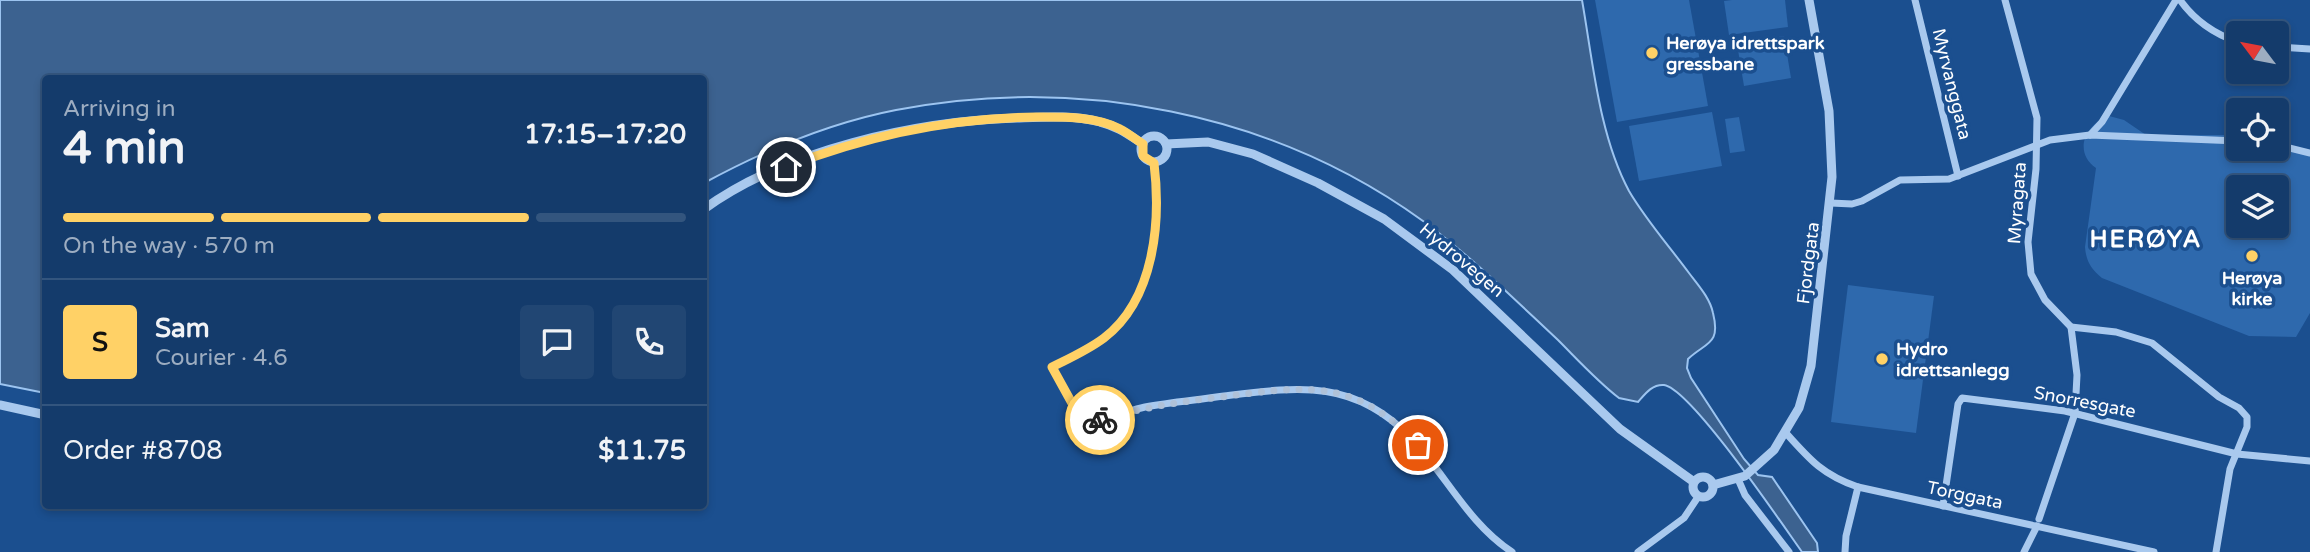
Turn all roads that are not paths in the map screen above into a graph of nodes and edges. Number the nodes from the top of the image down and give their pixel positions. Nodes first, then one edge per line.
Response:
1 (1809, 0) edge
2 (1915, 0) edge
3 (2006, 0) edge
4 (2178, 0) edge
5 (2226, 38) edge
6 (2289, 48) edge
7 (2310, 49) edge
8 (2091, 135) junction
9 (2226, 141) edge
10 (1143, 144) junction
11 (1166, 144) junction
12 (2037, 144) junction
13 (2289, 148) edge
14 (2310, 153) edge
15 (1154, 163) junction
16 (1958, 176) junction
17 (1830, 203) junction
18 (707, 207) edge
19 (2071, 327) junction
20 (0, 405) edge
21 (2074, 413) junction
22 (42, 414) edge
23 (1786, 433) junction
24 (2237, 454) junction
25 (2310, 461) edge
26 (1742, 478) junction
27 (1694, 482) junction
28 (1713, 485) junction
29 (1858, 487) junction
30 (1699, 497) junction
31 (1943, 506) junction
32 (2038, 523) junction
33 (1512, 552) edge
34 (1638, 552) edge
35 (1789, 552) edge
36 (1845, 552) edge
37 (2024, 552) edge
38 (2154, 552) edge
39 (2216, 552) edge

1 - 17 street, Fjordgata
2 - 16 street, Myrvanggata
3 - 12 street, Myragata
4 - 5 street
4 - 8 street
6 - 7 street
8 - 9 street
8 - 12 street
10 - 11 street
10 - 15 street
10 - 18 street
11 - 15 street
11 - 27 street, Hydrovegen
12 - 16 street
12 - 19 street, Myragata
13 - 14 street
15 - 33 street
16 - 17 street
17 - 23 street, Fjordgata
19 - 21 street
19 - 24 street
20 - 22 street
21 - 24 street, Snorresgate
21 - 31 street, Snorresgate
21 - 32 street
23 - 26 street, Fjordgata
23 - 29 street, Torggata
24 - 25 street, Snorresgate
24 - 39 street
26 - 28 street, Fjordgata
26 - 35 street
27 - 28 street
27 - 30 street
28 - 30 street
29 - 31 street, Torggata
29 - 36 street
30 - 34 street
31 - 32 street, Torggata
32 - 37 street
32 - 38 street, Torggata

